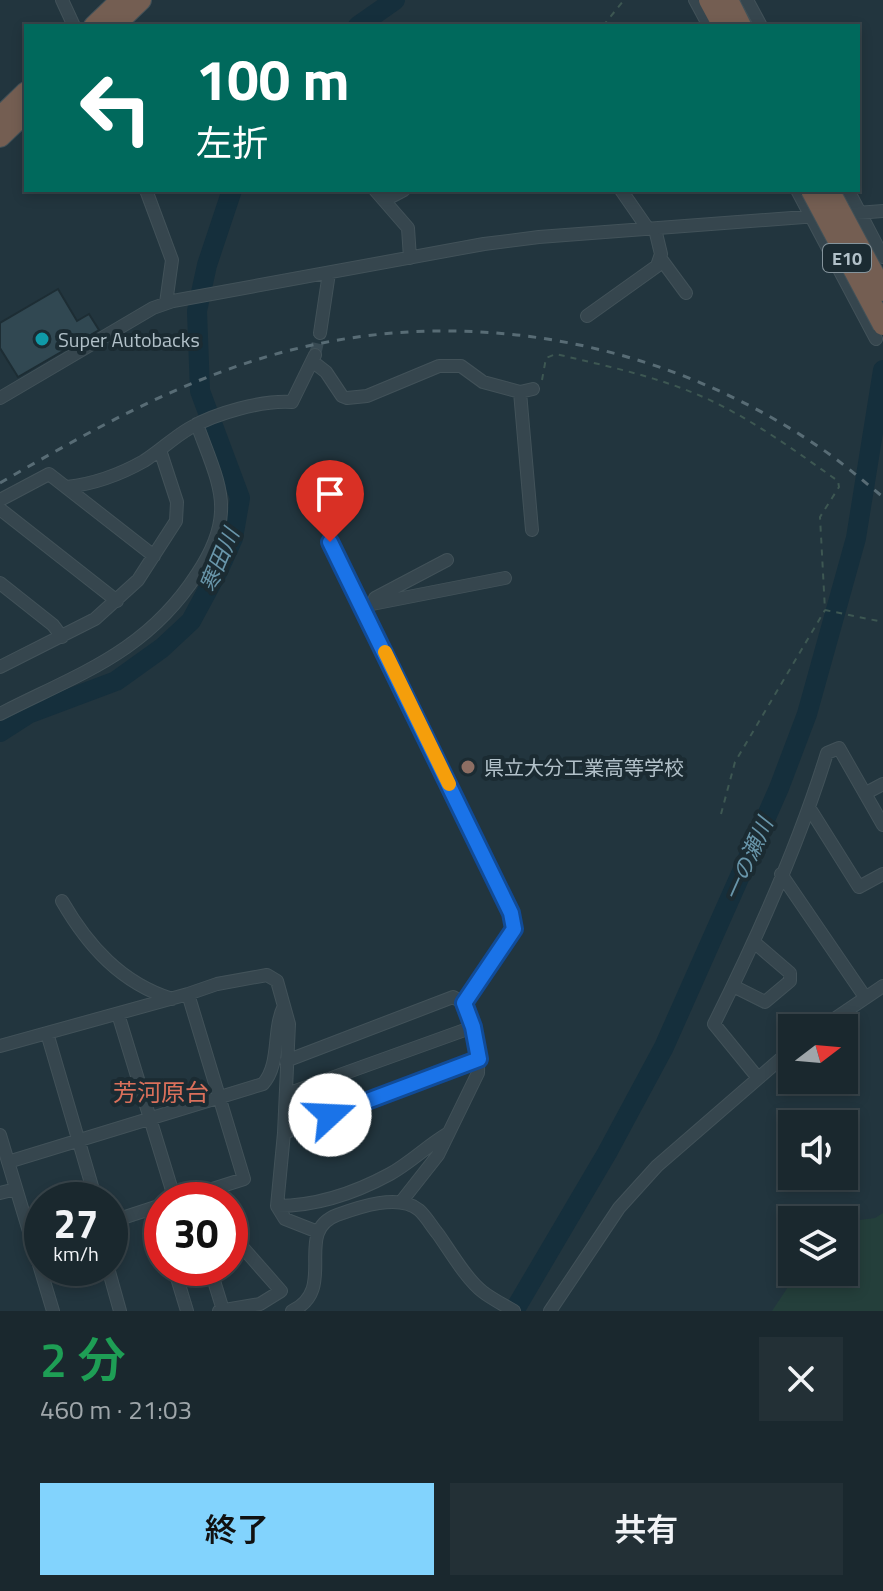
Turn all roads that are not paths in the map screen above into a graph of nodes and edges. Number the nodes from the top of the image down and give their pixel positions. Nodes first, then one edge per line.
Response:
1 (62, 0) edge
2 (121, 0) edge
3 (141, 0) edge
4 (695, 0) edge
5 (709, 0) edge
6 (728, 0) edge
7 (747, 0) edge
8 (73, 24) edge
9 (96, 24) edge
10 (116, 24) edge
11 (708, 24) edge
12 (722, 24) edge
13 (740, 24) edge
14 (760, 24) edge
15 (24, 94) edge
16 (24, 114) edge
17 (0, 117) edge
18 (0, 137) edge
19 (147, 192) edge
20 (377, 192) edge
21 (400, 192) edge
22 (623, 192) edge
23 (798, 192) edge
24 (812, 192) edge
25 (830, 192) edge
26 (849, 192) edge
27 (385, 200) junction
28 (883, 211) edge
29 (860, 213) junction
30 (811, 216) junction
31 (652, 229) junction
32 (883, 257) edge
33 (410, 258) junction
34 (661, 259) junction
35 (329, 273) junction
36 (883, 291) edge
37 (686, 293) dead end
38 (169, 302) junction
39 (587, 316) dead end
40 (880, 332) edge
41 (320, 333) tunnel mouth
42 (0, 398) edge
43 (197, 424) junction
44 (160, 450) junction
45 (67, 487) junction
46 (0, 500) edge
47 (0, 509) edge
48 (532, 530) dead end
49 (330, 542) dead end
50 (154, 556) junction
51 (447, 560) dead end
52 (505, 578) dead end
53 (0, 583) edge
54 (117, 601) junction
55 (362, 606) junction
56 (62, 637) junction
57 (3, 663) edge
58 (0, 714) edge
59 (883, 784) edge
60 (866, 793) junction
61 (810, 809) junction
62 (883, 825) edge
63 (781, 874) junction
64 (883, 874) edge
65 (62, 901) dead end
66 (755, 943) junction
67 (733, 986) junction
68 (883, 986) edge
69 (188, 994) junction
70 (865, 997) junction
71 (172, 999) junction
72 (464, 1003) junction
73 (284, 1006) junction
74 (118, 1014) junction
75 (841, 1014) edge
76 (473, 1027) junction
77 (47, 1033) junction
78 (0, 1046) edge
79 (479, 1059) junction
80 (286, 1061) junction
81 (778, 1061) edge
82 (758, 1078) junction
83 (287, 1094) junction
84 (219, 1098) junction
85 (150, 1119) junction
86 (284, 1133) junction
87 (450, 1133) junction
88 (0, 1135) edge
89 (79, 1140) junction
90 (8, 1162) junction
91 (91, 1182) edge
92 (170, 1182) edge
93 (235, 1182) edge
94 (16, 1189) junction
95 (0, 1193) edge
96 (401, 1202) junction
97 (277, 1206) junction
98 (24, 1209) edge
99 (318, 1232) junction
100 (248, 1253) edge
101 (47, 1286) edge
102 (113, 1286) edge
103 (179, 1286) edge
104 (215, 1286) edge
105 (510, 1309) edge
106 (221, 1310) edge
107 (53, 1311) edge
108 (120, 1311) edge
109 (187, 1311) edge
110 (292, 1311) edge
111 (550, 1311) edge

1 - 8 street
2 - 9 highway
3 - 10 highway
4 - 11 street
5 - 12 highway
6 - 13 highway
7 - 14 street
15 - 17 highway
16 - 18 highway
19 - 38 street
20 - 27 street
21 - 27 street
22 - 31 street
23 - 30 street
24 - 40 highway, E10, bridge
25 - 36 highway, E10, bridge
26 - 29 street
27 - 33 street
28 - 29 street
29 - 30 street
29 - 32 street
30 - 31 street
30 - 40 street
31 - 33 street
31 - 34 street
33 - 35 street
34 - 37 street
34 - 39 street
35 - 38 street
35 - 41 street
38 - 42 street
43 - 44 street
43 - 48 street
43 - 58 street
44 - 45 street
44 - 50 street
45 - 46 street
45 - 50 street
47 - 54 street
49 - 55 street
50 - 54 street
51 - 55 street
52 - 55 street
53 - 56 street
54 - 56 street
55 - 72 street
56 - 57 street
59 - 60 street
60 - 61 street
60 - 62 street
61 - 63 street
61 - 64 street
63 - 66 street
63 - 70 street
65 - 71 street
66 - 67 street
66 - 67 street
67 - 82 street
68 - 70 street
69 - 71 street
69 - 73 street
69 - 84 street
70 - 75 street
71 - 74 street
72 - 76 street
72 - 80 street
73 - 80 street
73 - 84 street
74 - 77 street
74 - 85 street
76 - 79 street
76 - 83 street
77 - 78 street
77 - 89 street
79 - 86 street
79 - 87 street
80 - 83 street
81 - 82 street
82 - 111 street
83 - 86 street
84 - 85 street
84 - 93 street
85 - 89 street
85 - 92 street
86 - 97 street
87 - 96 street
87 - 97 street
88 - 90 street
89 - 90 street
89 - 91 street
90 - 94 street
94 - 95 street
94 - 98 street
96 - 99 street
96 - 105 street
97 - 99 street
99 - 110 street
100 - 106 street
101 - 107 street
102 - 108 street
103 - 109 street
104 - 106 street

